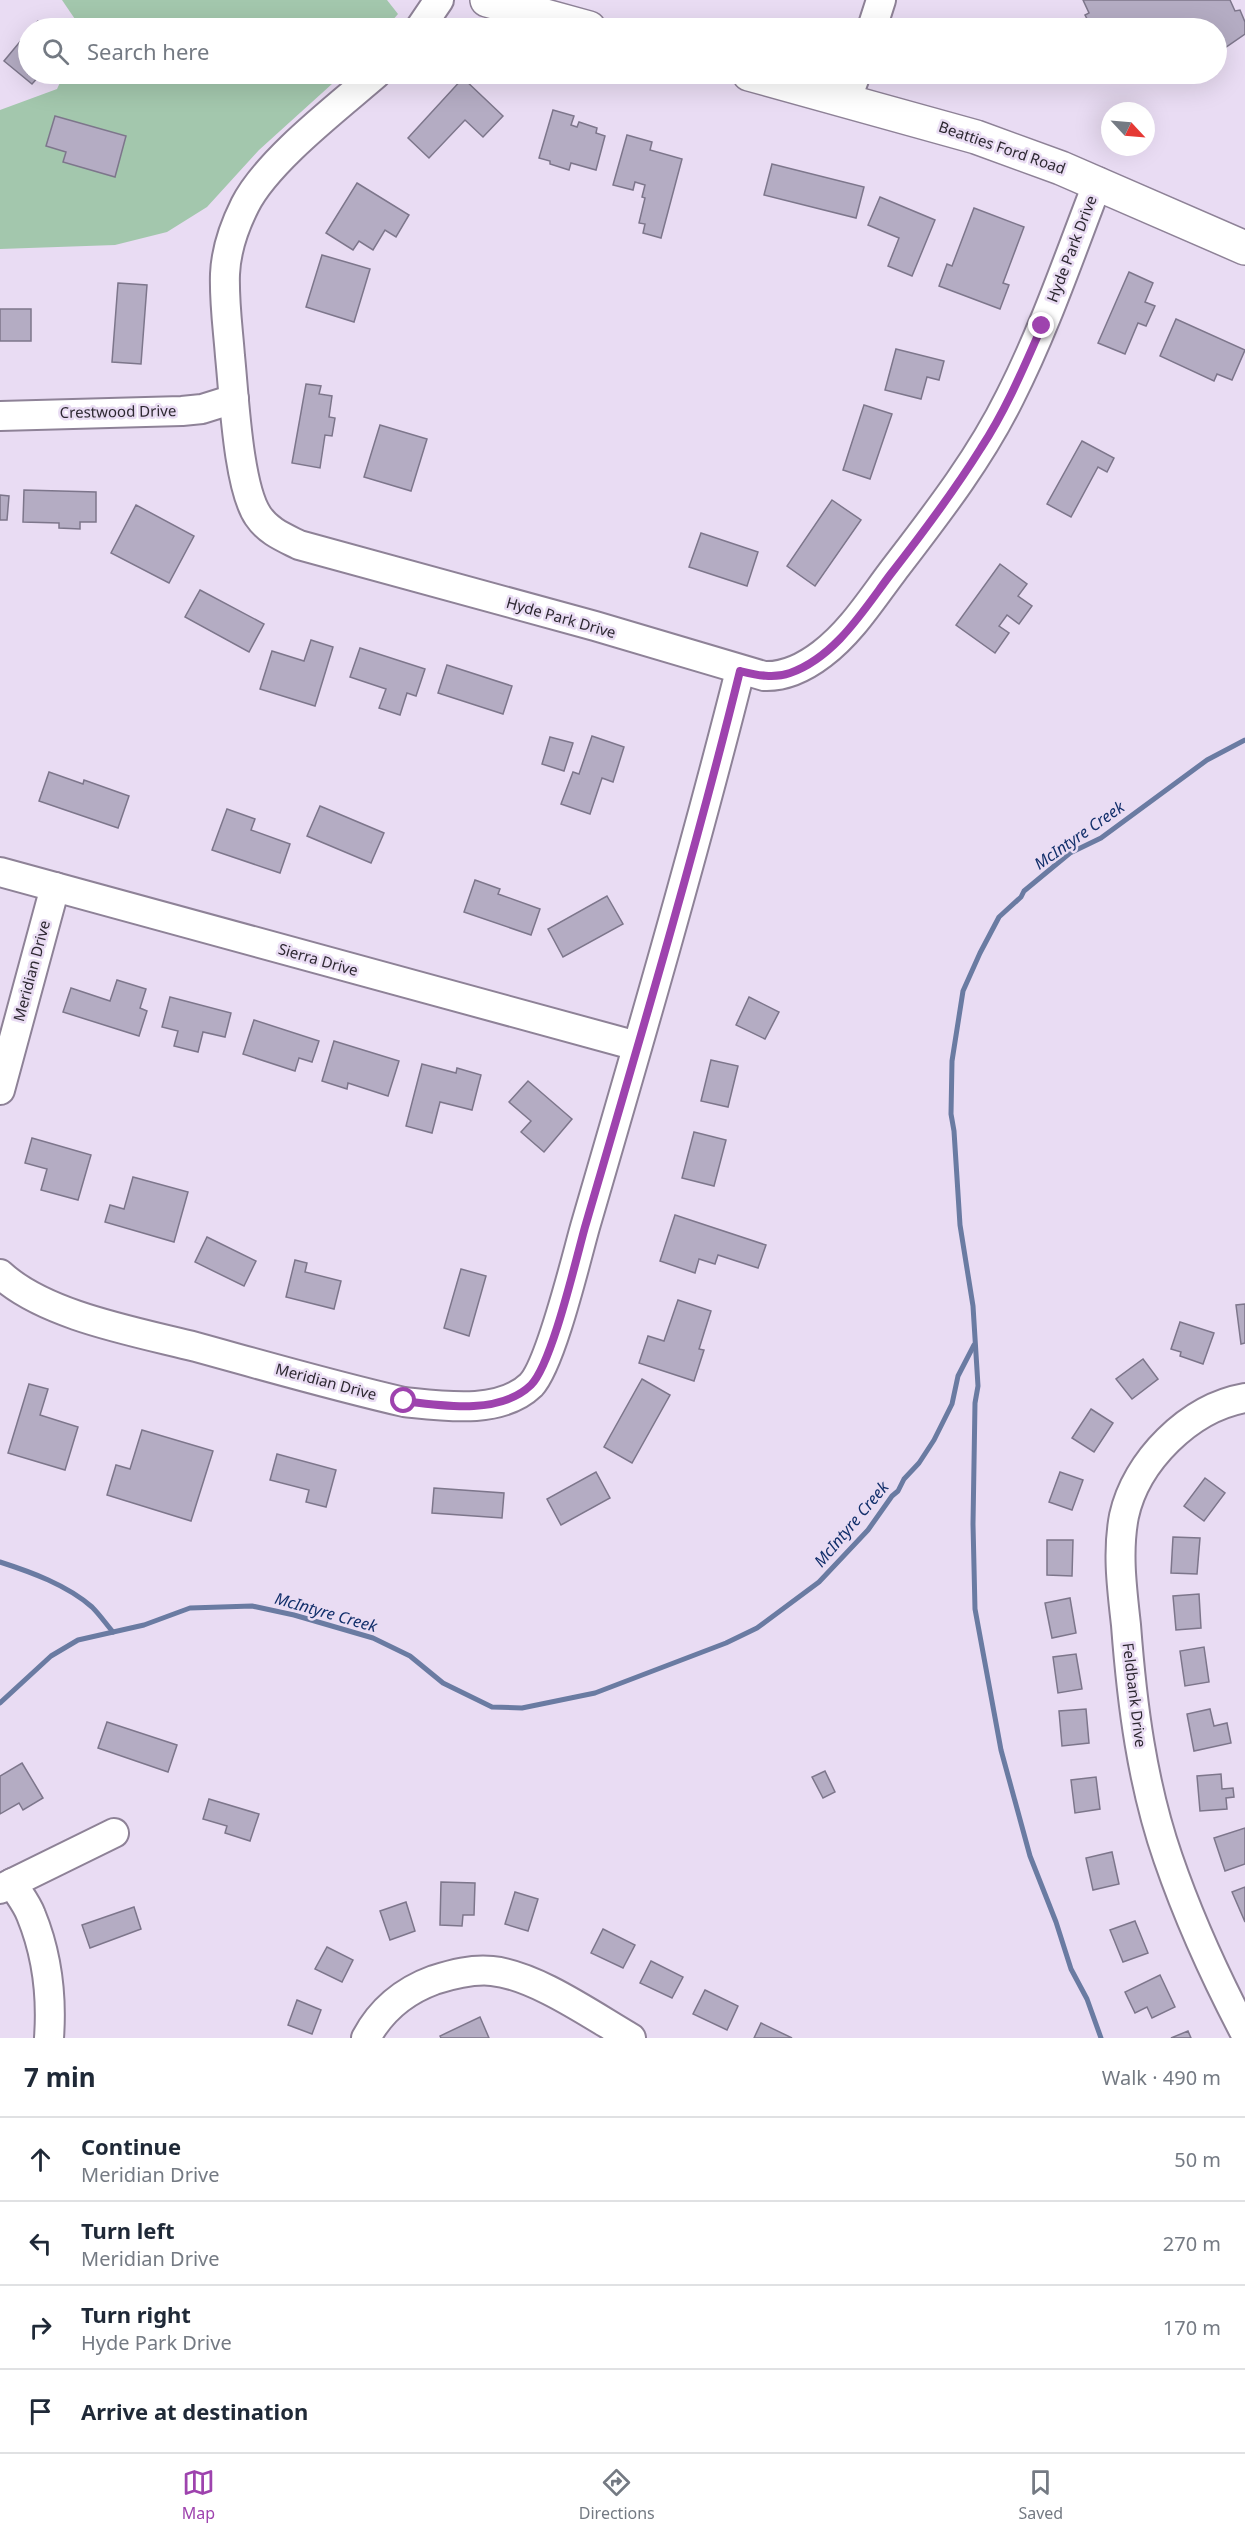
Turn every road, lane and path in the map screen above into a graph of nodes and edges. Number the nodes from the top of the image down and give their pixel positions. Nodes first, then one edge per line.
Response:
1 (439, 0) edge
2 (487, 0) edge
3 (881, 0) edge
4 (427, 18) edge
5 (553, 18) edge
6 (875, 18) edge
7 (365, 84) edge
8 (827, 84) edge
9 (851, 87) edge
10 (1098, 182) junction
11 (1245, 248) edge
12 (234, 399) junction
13 (0, 416) edge
14 (740, 671) junction
15 (0, 872) edge
16 (55, 887) junction
17 (637, 1047) junction
18 (0, 1090) edge
19 (0, 1274) edge
20 (1245, 1398) edge
21 (114, 1833) dead end
22 (6, 1886) edge
23 (1245, 2033) edge
24 (49, 2038) edge
25 (366, 2038) edge
26 (631, 2038) edge

1 - 4 street
2 - 5 main road
3 - 6 street
7 - 12 street, Hyde Park Drive
8 - 9 main road, Beatties Ford Road
9 - 10 main road, Beatties Ford Road
10 - 11 main road, Beatties Ford Road
10 - 14 street, Hyde Park Drive
12 - 13 street, Crestwood Drive
12 - 14 street, Hyde Park Drive
14 - 17 street, Meridian Drive
15 - 16 street, Sierra Drive
16 - 17 street, Sierra Drive
16 - 18 street, Meridian Drive
17 - 19 street, Meridian Drive
20 - 23 street, Feldbank Drive
21 - 22 street
22 - 24 street
25 - 26 street

